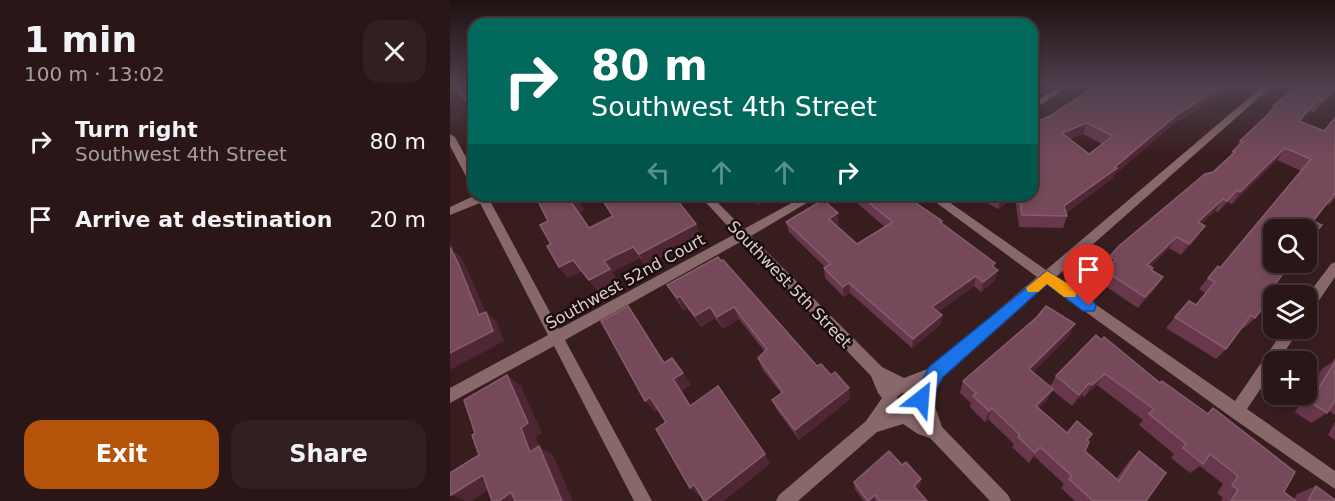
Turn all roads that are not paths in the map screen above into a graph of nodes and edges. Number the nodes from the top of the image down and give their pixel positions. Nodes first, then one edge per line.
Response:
1 (1241, 109) edge
2 (450, 137) edge
3 (468, 171) edge
4 (473, 201) edge
5 (487, 201) edge
6 (710, 201) edge
7 (804, 201) edge
8 (940, 201) edge
9 (450, 211) edge
10 (743, 235) junction
11 (1335, 267) edge
12 (1047, 276) junction
13 (1317, 293) edge
14 (556, 337) junction
15 (1286, 339) edge
16 (877, 372) junction
17 (935, 373) junction
18 (904, 385) junction
19 (450, 396) edge
20 (890, 398) junction
21 (921, 401) junction
22 (1236, 412) junction
23 (906, 416) junction
24 (872, 426) junction
25 (935, 431) junction
26 (1335, 481) edge
27 (643, 501) edge
28 (786, 501) edge
29 (1002, 501) edge

1 - 12 street
2 - 3 street
4 - 9 street
5 - 14 street
6 - 10 street, Southwest 5th Street
7 - 10 street, Southwest 52nd Court
8 - 12 street
10 - 14 street, Southwest 52nd Court
10 - 16 street, Southwest 5th Street
11 - 13 street
12 - 17 street
12 - 22 street
14 - 19 street, Southwest 52nd Court
14 - 27 street
15 - 22 street
16 - 18 street, Southwest 5th Street
16 - 20 street, Southwest 5th Street
17 - 18 street
17 - 21 street
18 - 20 street
18 - 21 street, Southwest 5th Street
20 - 23 street, Southwest 5th Street
20 - 24 street
21 - 23 street
21 - 25 street, Southwest 5th Street
22 - 26 street
23 - 24 street
23 - 25 street, Southwest 5th Street
24 - 28 street
25 - 29 street, Southwest 5th Street

